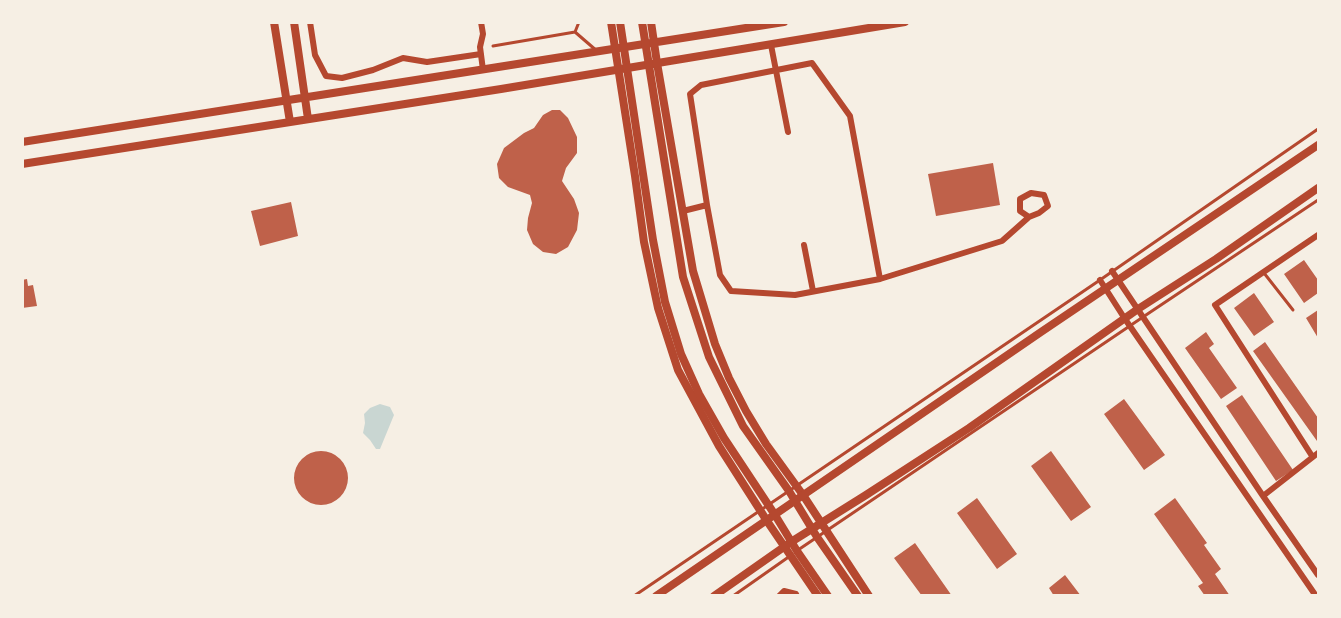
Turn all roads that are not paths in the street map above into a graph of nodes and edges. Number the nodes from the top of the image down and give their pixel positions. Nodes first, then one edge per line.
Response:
1 (274, 22) edge
2 (294, 22) edge
3 (310, 22) edge
4 (481, 22) edge
5 (579, 22) edge
6 (611, 22) edge
7 (620, 22) edge
8 (642, 22) edge
9 (651, 22) edge
10 (784, 22) edge
11 (905, 22) edge
12 (575, 32) junction
13 (650, 44) junction
14 (771, 45) junction
15 (493, 46) dead end
16 (619, 49) junction
17 (598, 52) junction
18 (481, 54) junction
19 (652, 64) junction
20 (622, 69) junction
21 (483, 70) junction
22 (775, 70) junction
23 (306, 98) junction
24 (287, 101) junction
25 (309, 119) junction
26 (290, 122) junction
27 (1318, 129) edge
28 (788, 132) dead end
29 (22, 142) edge
30 (1318, 145) edge
31 (22, 164) edge
32 (1318, 188) edge
33 (1318, 200) edge
34 (707, 205) junction
35 (683, 211) junction
36 (1029, 217) junction
37 (1318, 236) edge
38 (804, 245) dead end
39 (1112, 271) junction
40 (1264, 273) junction
41 (880, 279) junction
42 (1100, 279) junction
43 (1118, 280) junction
44 (1106, 288) junction
45 (813, 291) junction
46 (1293, 310) dead end
47 (1140, 313) junction
48 (1128, 322) junction
49 (1315, 455) edge
50 (793, 488) junction
51 (1263, 496) junction
52 (799, 498) junction
53 (764, 508) junction
54 (775, 515) junction
55 (766, 521) junction
56 (823, 527) junction
57 (815, 533) junction
58 (788, 544) junction
59 (794, 553) junction
60 (1318, 575) edge
61 (634, 596) edge
62 (656, 596) edge
63 (714, 596) edge
64 (733, 596) edge
65 (779, 596) edge
66 (797, 596) edge
67 (818, 596) edge
68 (828, 596) edge
69 (858, 596) edge
70 (869, 596) edge
71 (1316, 596) edge

1 - 24 street
2 - 23 street
3 - 18 street
4 - 18 street
5 - 12 lane
6 - 16 street
7 - 16 main road
8 - 13 main road
9 - 13 street
10 - 13 street
11 - 14 street
12 - 15 lane
12 - 17 lane
13 - 16 street
13 - 19 main road
14 - 19 street
14 - 22 street
16 - 17 street
16 - 20 main road
17 - 21 street
18 - 21 street
19 - 20 street
19 - 35 street
19 - 50 main road
20 - 25 street
20 - 53 main road
21 - 23 street
22 - 28 street
22 - 34 street
22 - 41 street
23 - 24 street
23 - 25 street
24 - 26 street
24 - 29 street
25 - 26 street
26 - 31 street
27 - 39 lane
30 - 43 main road
32 - 47 main road
33 - 47 lane
34 - 35 street
34 - 45 street
35 - 50 street
36 - 36 street
36 - 41 street
37 - 40 street
38 - 45 street
39 - 42 lane
39 - 43 street
40 - 46 lane
40 - 49 street
41 - 45 street
42 - 44 street
42 - 50 lane
43 - 44 main road
43 - 47 street
44 - 48 street
44 - 52 main road
47 - 48 main road
47 - 51 street
48 - 56 main road
48 - 71 street
49 - 51 street
50 - 52 main road
50 - 53 lane
51 - 60 street
52 - 54 main road
52 - 56 street
52 - 57 main road
53 - 54 main road
53 - 55 street
53 - 61 lane
54 - 55 main road
54 - 58 main road
55 - 58 street
55 - 62 main road
56 - 57 main road
56 - 70 street
57 - 58 main road
57 - 59 lane
57 - 69 main road
58 - 59 main road
58 - 63 main road
59 - 64 lane
59 - 67 street
59 - 68 main road
65 - 66 street

